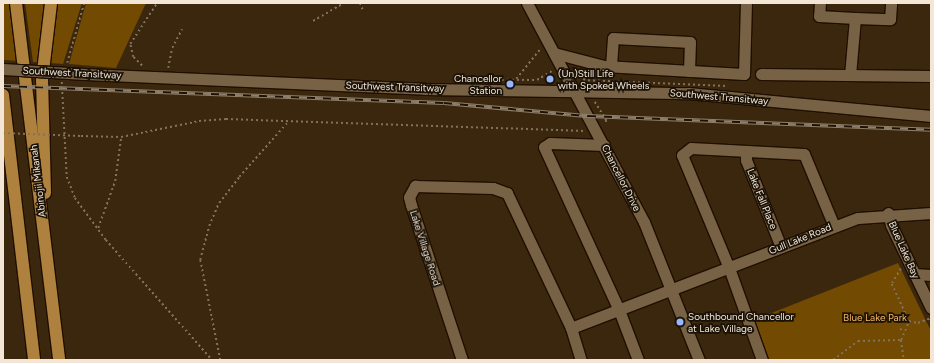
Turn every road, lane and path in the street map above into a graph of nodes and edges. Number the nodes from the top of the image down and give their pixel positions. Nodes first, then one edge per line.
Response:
1 (16, 3) edge
2 (51, 3) edge
3 (84, 3) edge
4 (157, 3) edge
5 (344, 3) edge
6 (360, 3) edge
7 (527, 3) edge
8 (746, 3) edge
9 (820, 3) edge
10 (891, 3) edge
11 (363, 10) dead end
12 (855, 18) junction
13 (313, 21) dead end
14 (182, 28) dead end
15 (541, 48) dead end
16 (554, 53) junction
17 (611, 66) junction
18 (148, 67) dead end
19 (66, 68) dead end
20 (161, 68) dead end
21 (3, 69) edge
22 (553, 71) dead end
23 (689, 71) junction
24 (64, 74) dead end
25 (761, 74) dead end
26 (850, 75) junction
27 (931, 76) edge
28 (462, 79) dead end
29 (516, 79) junction
30 (576, 93) junction
31 (3, 95) edge
32 (931, 116) edge
33 (288, 122) junction
34 (586, 131) dead end
35 (3, 133) edge
36 (121, 137) junction
37 (604, 145) junction
38 (746, 151) junction
39 (3, 158) edge
40 (888, 213) junction
41 (931, 213) edge
42 (18, 221) junction
43 (834, 226) junction
44 (98, 228) junction
45 (45, 242) junction
46 (781, 247) junction
47 (909, 263) junction
48 (729, 268) junction
49 (914, 274) junction
50 (931, 275) edge
51 (674, 289) junction
52 (931, 308) edge
53 (619, 310) junction
54 (931, 318) edge
55 (909, 321) junction
56 (571, 328) junction
57 (900, 329) dead end
58 (905, 331) junction
59 (901, 340) junction
60 (34, 360) edge
61 (59, 360) edge
62 (212, 360) edge
63 (220, 360) edge
64 (462, 360) edge
65 (581, 360) edge
66 (638, 360) edge
67 (699, 360) edge
68 (762, 360) edge
69 (833, 360) edge
70 (904, 360) edge

1 - 45 main road, Abinojii Mikanah
2 - 45 main road
3 - 19 path
4 - 18 path
5 - 13 path
6 - 11 path
7 - 16 street, Chancellor Drive
8 - 23 street
9 - 12 street
10 - 12 street
12 - 26 street
14 - 20 path
15 - 29 path
16 - 17 street
16 - 30 street, Chancellor Drive
17 - 23 street
17 - 23 street
21 - 30 street, Southwest Transitway, bridge
22 - 29 path
24 - 44 path
25 - 26 street
26 - 27 street
28 - 29 path
30 - 32 street, Southwest Transitway
30 - 37 street, Chancellor Drive
31 - 42 main road
33 - 34 path
33 - 36 path
33 - 63 path
35 - 36 path, bridge
36 - 44 path
37 - 51 street, Chancellor Drive
37 - 53 street
38 - 43 street
38 - 46 street, Lake Fall Place
38 - 48 street
39 - 42 main road
40 - 41 street, Gull Lake Road
40 - 43 street, Gull Lake Road
40 - 47 street, Blue Lake Bay
42 - 60 main road
43 - 46 street, Gull Lake Road
44 - 62 path
45 - 61 main road, Abinojii Mikanah
46 - 48 street, Gull Lake Road
47 - 49 street, Blue Lake Bay
47 - 55 path
48 - 51 street, Gull Lake Road
48 - 68 street
49 - 50 street
49 - 52 street, Blue Lake Bay
51 - 53 street
51 - 67 street, Chancellor Drive
53 - 56 street
53 - 66 street
54 - 55 path
55 - 58 path
56 - 64 street, Lake Village Road
56 - 65 street, Lake Village Road
57 - 58 path
58 - 59 path
59 - 69 path
59 - 70 path

